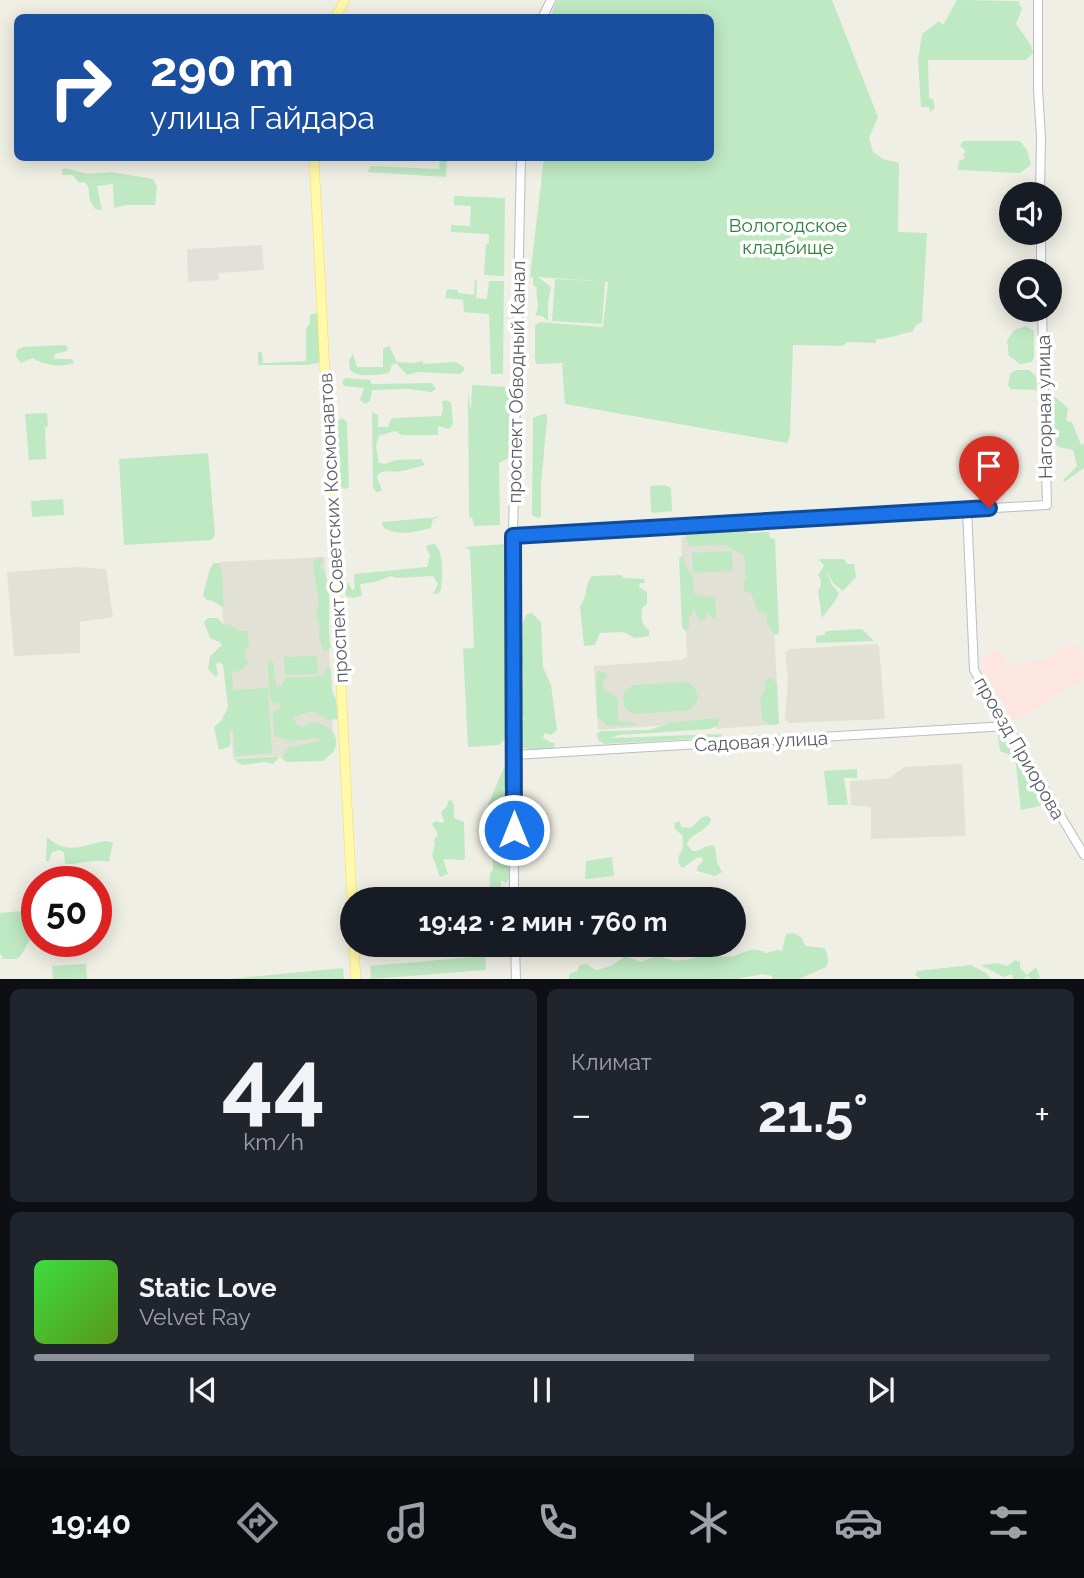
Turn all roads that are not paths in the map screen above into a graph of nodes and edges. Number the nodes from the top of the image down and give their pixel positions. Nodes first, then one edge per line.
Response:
1 (1038, 0) edge
2 (314, 161) edge
3 (521, 161) edge
4 (1040, 182) edge
5 (1042, 322) edge
6 (967, 509) junction
7 (513, 536) junction
8 (1007, 726) junction
9 (514, 755) junction
10 (1084, 855) edge
11 (351, 887) edge
12 (514, 887) edge
13 (355, 957) edge
14 (515, 957) edge
15 (356, 979) edge
16 (516, 979) edge

1 - 4 street
2 - 11 main road, проспект Советских Космонавтов
3 - 7 street, проспект Обводный Канал
5 - 6 street, Нагорная улица
6 - 7 street
6 - 8 street, проезд Приорова
7 - 9 street, проспект Обводный Канал
8 - 9 street, Садовая улица
8 - 10 street, проезд Приорова
9 - 12 street, проспект Обводный Канал
13 - 15 main road
14 - 16 street

